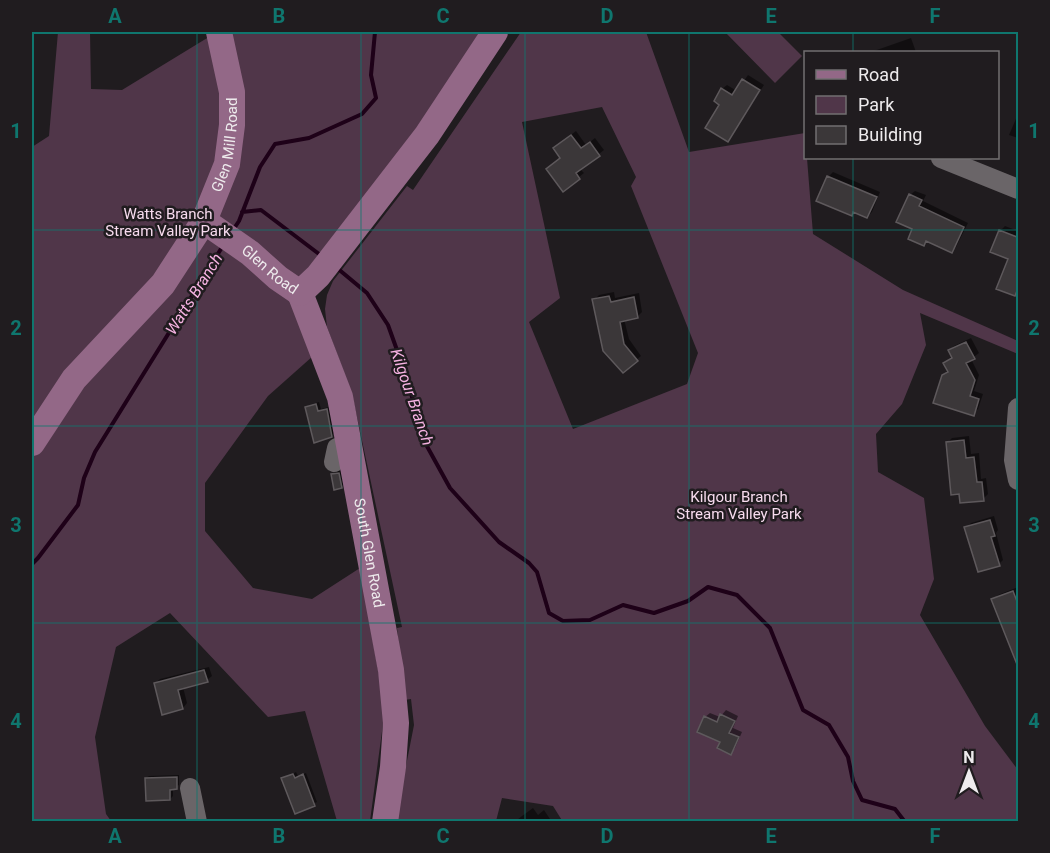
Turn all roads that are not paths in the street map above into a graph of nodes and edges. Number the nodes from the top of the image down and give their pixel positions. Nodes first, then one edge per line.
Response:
1 (219, 32) edge
2 (495, 32) edge
3 (943, 159) edge
4 (1018, 189) edge
5 (212, 226) junction
6 (300, 293) junction
7 (1018, 408) edge
8 (32, 443) edge
9 (1018, 480) edge
10 (189, 788) dead end
11 (197, 822) edge
12 (385, 822) edge

1 - 5 main road, Glen Mill Road
2 - 6 main road, Glen Road
3 - 4 street
5 - 6 main road, Glen Road
5 - 8 main road
6 - 12 main road, South Glen Road
7 - 9 street
10 - 11 street

